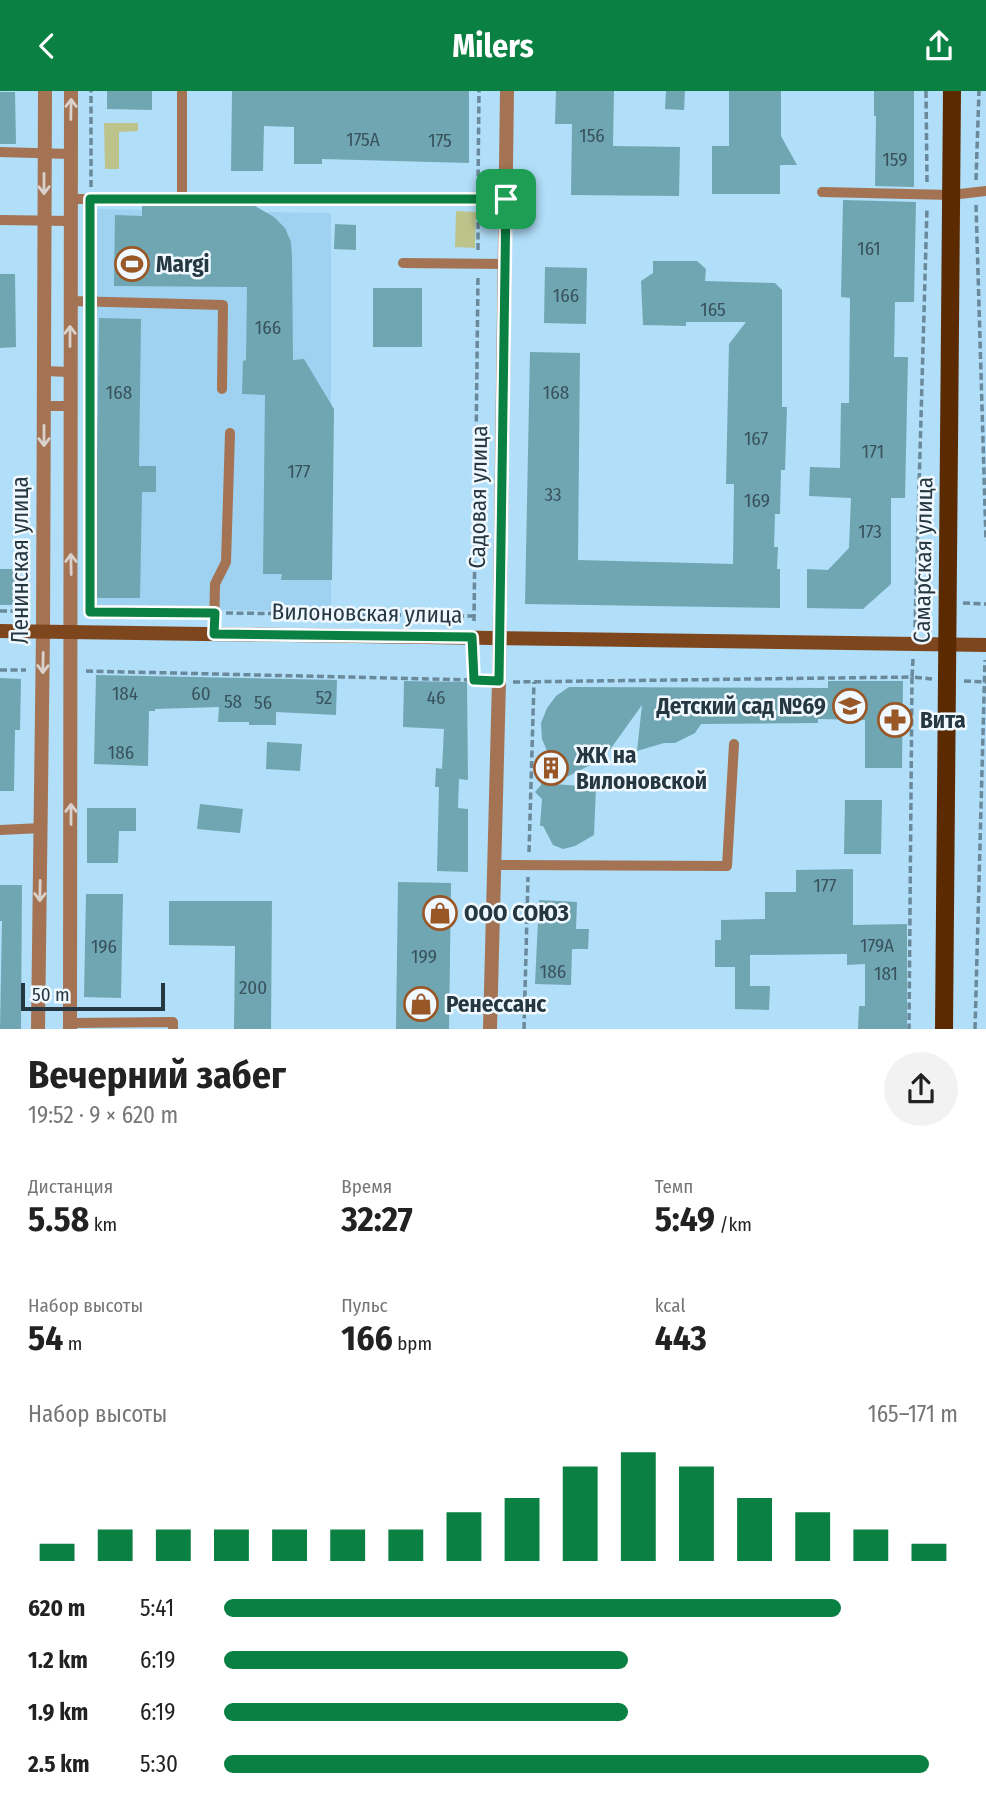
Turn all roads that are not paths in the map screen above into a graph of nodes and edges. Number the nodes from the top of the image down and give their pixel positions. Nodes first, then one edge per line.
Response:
1 (45, 91) edge
2 (71, 91) edge
3 (182, 91) edge
4 (507, 91) edge
5 (952, 91) edge
6 (0, 152) edge
7 (44, 153) junction
8 (71, 154) junction
9 (981, 191) edge
10 (822, 192) dead end
11 (951, 195) junction
12 (71, 199) junction
13 (182, 199) junction
14 (506, 199) junction
15 (0, 220) edge
16 (44, 221) junction
17 (70, 221) junction
18 (403, 263) dead end
19 (505, 264) junction
20 (70, 301) junction
21 (44, 371) junction
22 (70, 372) junction
23 (222, 390) dead end
24 (44, 406) junction
25 (70, 406) junction
26 (230, 433) dead end
27 (0, 631) edge
28 (43, 632) junction
29 (72, 632) junction
30 (214, 634) junction
31 (498, 638) junction
32 (947, 644) junction
33 (986, 645) edge
34 (734, 744) dead end
35 (41, 828) junction
36 (0, 830) edge
37 (494, 865) junction
38 (71, 1026) edge
39 (38, 1029) edge
40 (173, 1029) edge
41 (490, 1029) edge
42 (944, 1029) edge

1 - 7 street, Ленинская улица
8 -> 2 street
3 - 13 lane
4 - 14 street, Садовая улица
5 - 11 main road, Самарская улица
6 - 7 lane
7 - 8 lane
7 -> 16 street, Ленинская улица
8 - 12 street
9 - 11 lane
10 - 11 lane
11 - 32 main road, Самарская улица
12 - 13 lane
12 - 17 street
13 - 14 lane
14 - 19 street, Садовая улица
15 - 16 lane
16 - 17 lane
16 - 21 street, Ленинская улица
17 - 20 street
18 - 19 lane
19 - 31 street, Садовая улица
22 -> 20 street
20 - 23 lane
21 - 22 lane
21 - 24 street, Ленинская улица
22 - 25 street
24 - 25 lane
24 -> 28 street, Ленинская улица
29 -> 25 street
26 - 30 lane
27 - 28 main road, Вилоновская улица
28 - 29 main road, Вилоновская улица
28 -> 35 street, Ленинская улица
29 - 30 main road, Вилоновская улица
38 -> 29 street
30 - 31 main road, Вилоновская улица
31 - 32 main road, Вилоновская улица
31 - 37 street, Садовая улица
32 - 33 main road, Вилоновская улица
32 - 42 main road, Самарская улица
34 - 37 lane
35 - 36 lane
35 -> 39 street, Ленинская улица
37 - 41 street, Садовая улица
38 - 40 lane

